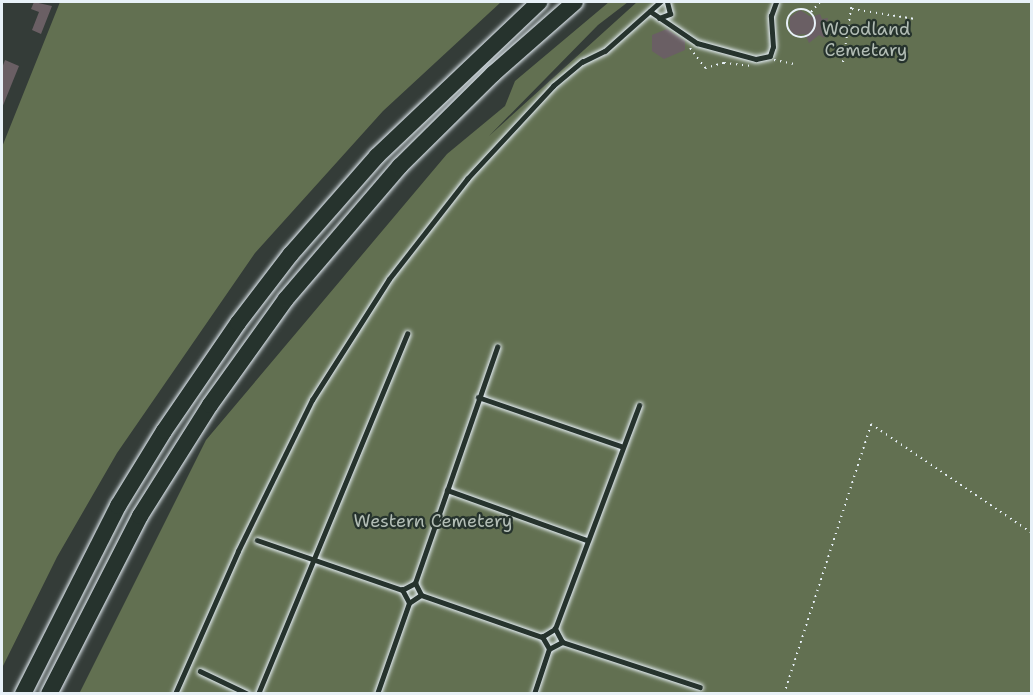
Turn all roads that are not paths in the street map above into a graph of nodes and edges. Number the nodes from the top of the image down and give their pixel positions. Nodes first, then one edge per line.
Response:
1 (539, 2) edge
2 (575, 2) edge
3 (660, 2) edge
4 (667, 2) edge
5 (776, 2) edge
6 (650, 11) junction
7 (659, 18) junction
8 (407, 334) dead end
9 (497, 347) dead end
10 (478, 397) junction
11 (639, 405) dead end
12 (621, 446) junction
13 (447, 490) junction
14 (257, 540) dead end
15 (587, 540) junction
16 (315, 560) junction
17 (415, 583) junction
18 (402, 590) junction
19 (421, 595) junction
20 (409, 603) junction
21 (555, 629) junction
22 (542, 636) junction
23 (562, 642) junction
24 (549, 649) junction
25 (200, 671) dead end
26 (700, 687) dead end
27 (23, 693) edge
28 (49, 693) edge
29 (175, 693) edge
30 (248, 693) edge
31 (258, 693) edge
32 (377, 693) edge
33 (534, 693) edge

1 - 27 highway
2 - 28 highway
3 - 6 lane
4 - 7 lane
5 - 7 lane
6 - 7 lane
6 - 29 lane
8 - 16 lane
9 - 10 lane
10 - 12 lane
10 - 13 lane
11 - 12 lane
12 - 15 lane
13 - 15 lane
13 - 17 lane
14 - 16 lane
15 - 21 lane
16 - 18 lane
16 - 31 lane
17 - 18 lane
17 - 19 lane
18 - 20 lane
19 - 20 lane
19 - 22 lane
20 - 32 lane
21 - 22 lane
21 - 23 lane
22 - 24 lane
23 - 24 lane
23 - 26 lane
24 - 33 lane
25 - 30 lane

